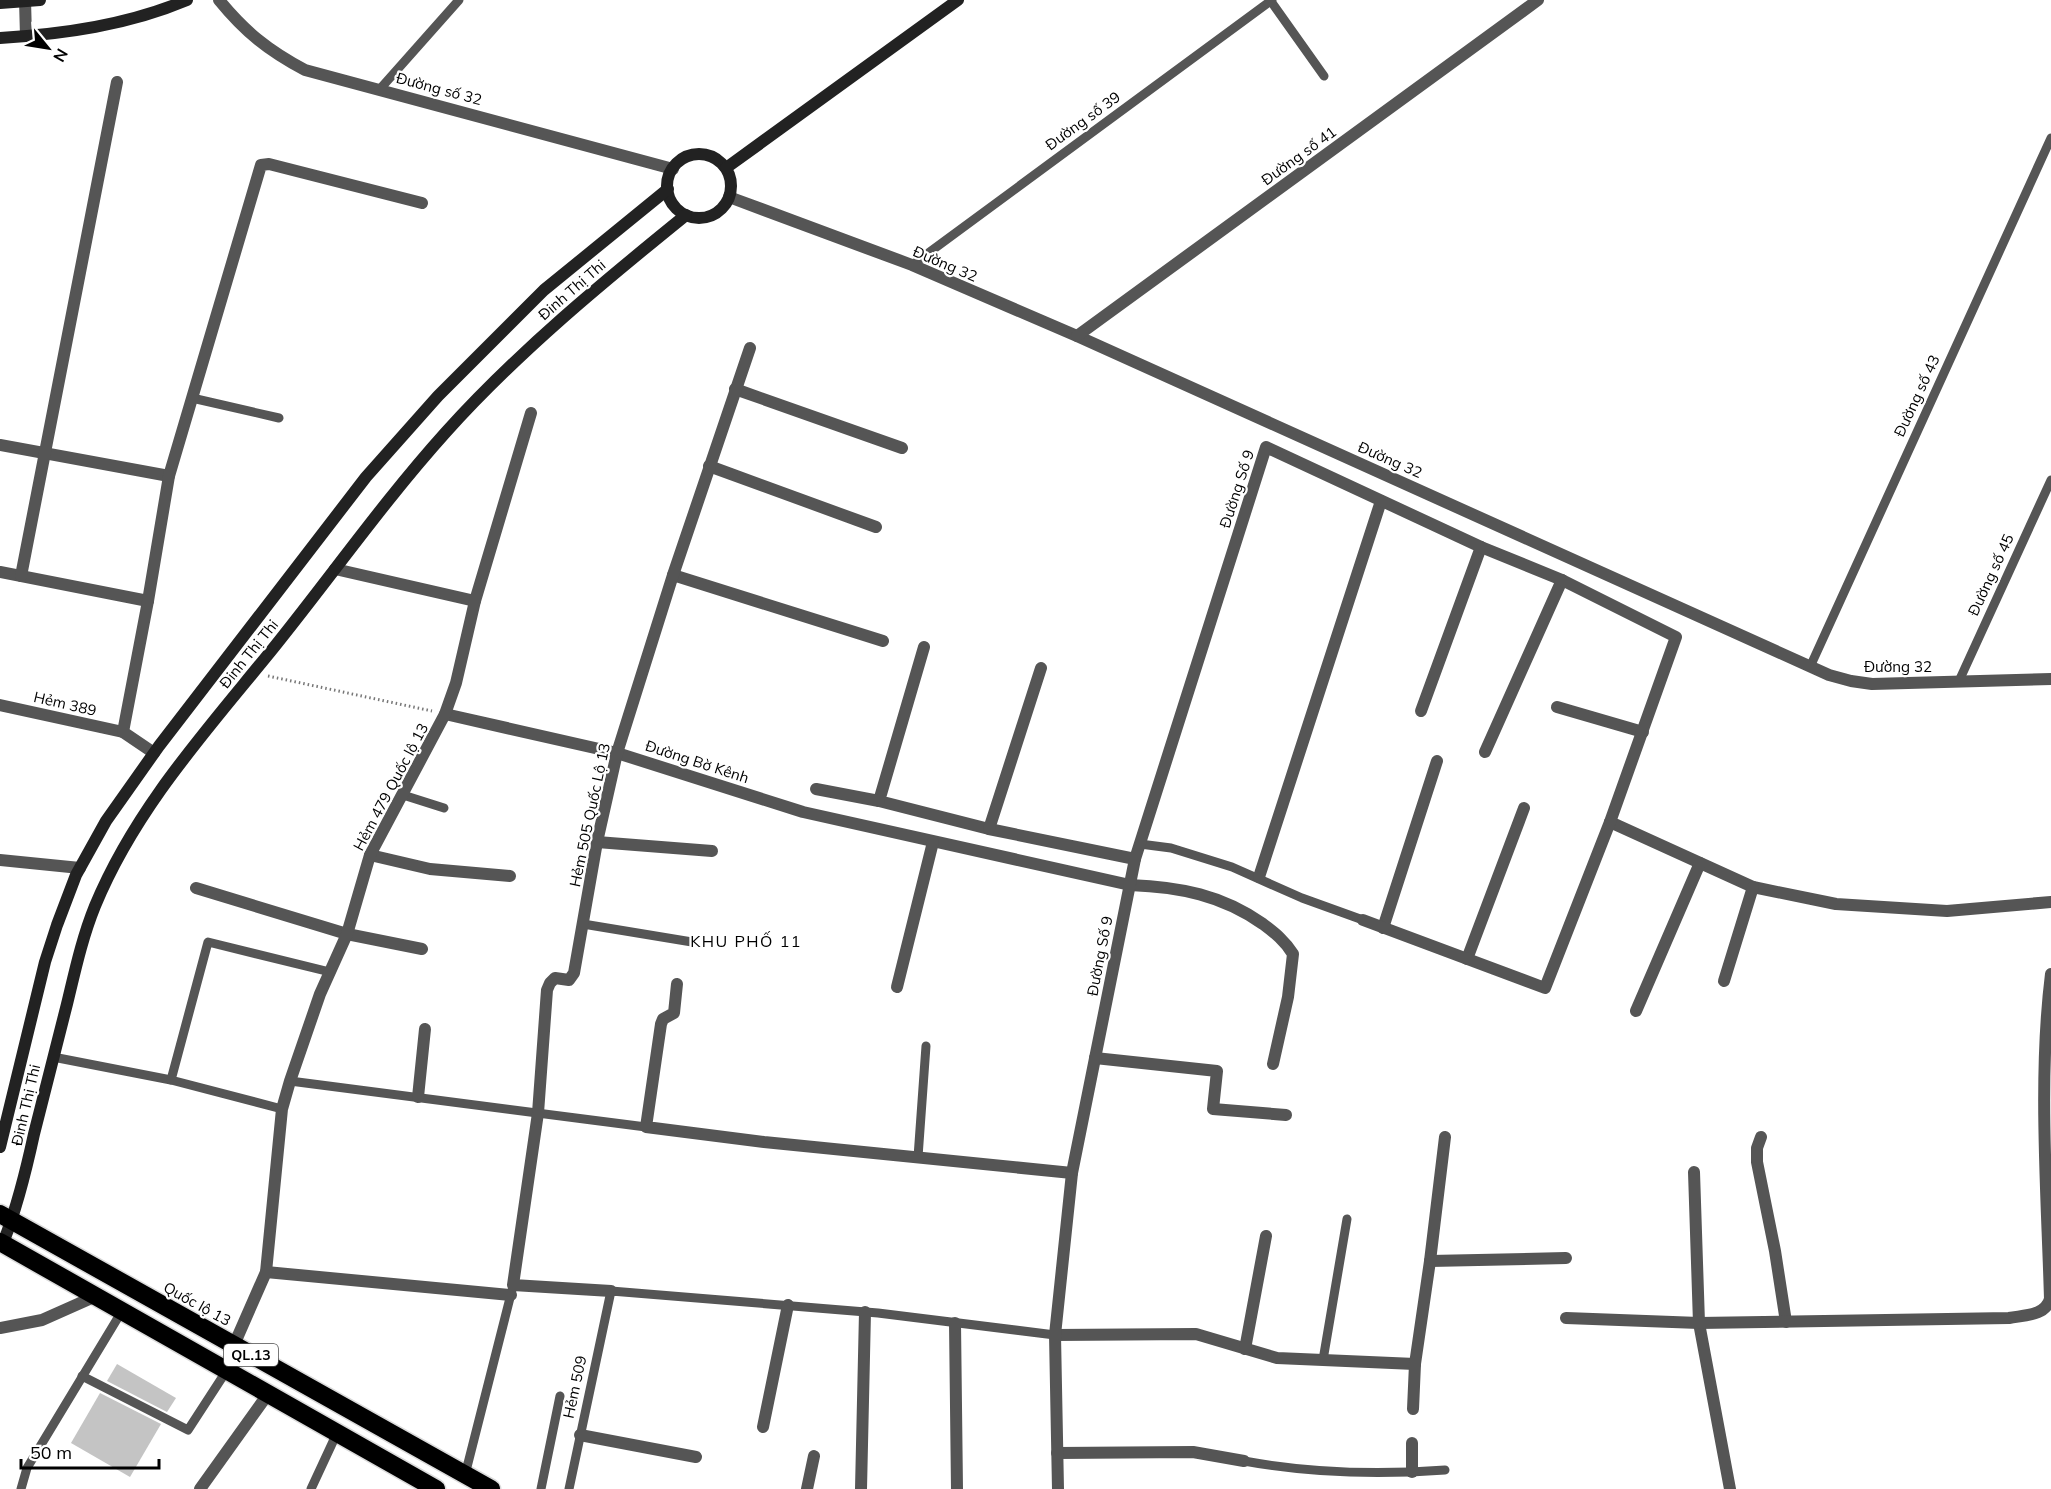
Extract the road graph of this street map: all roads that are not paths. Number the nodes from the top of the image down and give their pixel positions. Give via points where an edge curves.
1 (40, 0) edge
2 (187, 0) edge
3 (219, 0) edge
4 (459, 0) edge
5 (958, 0) edge
6 (1271, 0) edge
7 (1538, 0) edge
8 (25, 1) edge
9 (0, 3) edge
10 (26, 36) junction
11 (0, 38) edge
12 (1324, 76) dead end
13 (117, 82) dead end
14 (380, 89) junction
15 (2051, 138) edge
16 (726, 168) junction
17 (673, 169) junction
18 (668, 189) junction
19 (729, 197) junction
20 (422, 203) dead end
21 (686, 215) junction
22 (912, 265) junction
23 (1077, 336) junction
24 (750, 348) dead end
25 (735, 389) junction
26 (192, 398) junction
27 (531, 413) dead end
28 (279, 418) dead end
29 (0, 445) edge
30 (903, 448) dead end
31 (45, 453) junction
32 (709, 466) junction
33 (169, 476) junction
34 (2051, 480) edge
35 (1381, 501) junction
36 (876, 527) dead end
37 (1481, 547) junction
38 (335, 569) junction
39 (0, 572) edge
40 (673, 575) junction
41 (21, 576) junction
42 (1562, 580) junction
43 (148, 601) junction
44 (476, 601) junction
45 (883, 641) dead end
46 (924, 647) dead end
47 (1810, 667) junction
48 (1041, 668) dead end
49 (2051, 679) edge
50 (1959, 681) junction
51 (0, 705) edge
52 (1557, 707) dead end
53 (1421, 711) dead end
54 (445, 714) junction
55 (123, 732) junction
56 (1643, 732) junction
57 (1485, 752) dead end
58 (154, 753) junction
59 (617, 753) junction
60 (1437, 761) dead end
61 (816, 789) dead end
62 (403, 795) junction
63 (879, 801) junction
64 (444, 808) dead end
65 (1524, 808) dead end
66 (1610, 822) junction
67 (989, 829) junction
68 (597, 842) junction
69 (933, 842) junction
70 (1140, 844) junction
71 (712, 851) dead end
72 (370, 855) junction
73 (1135, 859) junction
74 (0, 860) edge
75 (1700, 863) junction
76 (80, 868) junction
77 (510, 876) dead end
78 (1259, 877) junction
79 (1130, 885) junction
80 (1753, 887) junction
81 (196, 888) dead end
82 (2051, 902) edge
83 (1363, 920) joint
84 (584, 924) junction
85 (1383, 928) junction
86 (347, 934) junction
87 (692, 942) dead end
88 (422, 949) dead end
89 (1467, 959) junction
90 (330, 972) junction
91 (2051, 974) edge
92 (1724, 981) dead end
93 (677, 984) dead end
94 (897, 987) dead end
95 (1636, 1011) dead end
96 (424, 1029) dead end
97 (926, 1046) dead end
98 (53, 1057) junction
99 (1095, 1058) junction
100 (1273, 1064) dead end
101 (171, 1080) junction
102 (290, 1081) junction
103 (418, 1097) junction
104 (282, 1109) junction
105 (538, 1113) junction
106 (1286, 1115) dead end
107 (646, 1127) junction
108 (1445, 1137) dead end
109 (1761, 1137) dead end
110 (0, 1147) edge
111 (918, 1157) junction
112 (1694, 1172) dead end
113 (1072, 1173) junction
114 (6, 1218) edge
115 (1347, 1218) dead end
116 (1266, 1236) dead end
117 (1, 1242) edge
118 (1566, 1258) dead end
119 (1430, 1261) junction
120 (266, 1272) junction
121 (512, 1290) junction
122 (610, 1291) junction
123 (96, 1296) junction
124 (789, 1305) junction
125 (122, 1311) junction
126 (865, 1312) junction
127 (1566, 1318) dead end
128 (1786, 1322) junction
129 (955, 1323) junction
130 (1699, 1323) junction
131 (0, 1328) edge
132 (1055, 1335) junction
133 (234, 1345) junction
134 (1245, 1349) junction
135 (1323, 1360) junction
136 (1415, 1364) junction
137 (227, 1370) junction
138 (82, 1376) junction
139 (268, 1394) junction
140 (560, 1396) dead end
141 (1413, 1409) dead end
142 (763, 1427) dead end
143 (337, 1433) junction
144 (580, 1435) junction
145 (1412, 1443) dead end
146 (1057, 1453) junction
147 (814, 1456) dead end
148 (696, 1457) dead end
149 (1244, 1461) joint
150 (1445, 1470) dead end
151 (1412, 1473) junction
152 (465, 1475) junction
153 (21, 1489) edge
154 (200, 1489) edge
155 (312, 1489) edge
156 (436, 1489) edge
157 (491, 1489) edge
158 (541, 1489) edge
159 (569, 1489) edge
160 (807, 1489) edge
161 (861, 1489) edge
162 (957, 1489) edge
163 (1058, 1489) edge
164 (1730, 1489) edge

1 - 8 street
2 - 10 street via 99,27
3 - 14 street, Đường số 32 via 253,37 277,56 305,70
4 - 14 lane
5 - 16 street
6 - 12 lane
6 - 22 lane, Đường số 39
7 - 23 street, Đường số 41
8 - 9 street
8 - 10 street
10 - 11 street
13 - 31 street
14 - 17 street, Đường số 32
15 - 47 lane, Đường số 43
16 - 17 street via 710,155 700,154 680,160
16 - 19 street via 731,187
17 - 18 street
18 - 21 street via 670,200
18 - 58 street, Đinh Thị Thi via 544,290 438,396 366,477
19 - 21 street via 717,212 707,217
19 - 22 street, Đường 32
20 - 26 street via 261,165
21 - 38 street, Đinh Thị Thi via 583,298 499,378 418,464
22 - 23 street, Đường 32
23 - 47 street, Đường 32
24 - 25 street, Hẻm 505 Quốc Lộ 13
25 - 30 street
25 - 32 street, Hẻm 505 Quốc Lộ 13
26 - 28 lane
26 - 33 street
27 - 44 street, Hẻm 479 Quốc lộ 13
29 - 31 street
31 - 33 street
31 - 41 street
32 - 36 street
32 - 40 street, Hẻm 505 Quốc Lộ 13
33 - 43 street
34 - 50 lane, Đường số 45
35 - 37 street
35 - 70 street, Đường Số 9 via 1266,447
35 - 78 street
37 - 42 street
37 - 53 street
38 - 44 street
38 - 98 street, Đinh Thị Thi via 134,828 94,908
39 - 41 street
40 - 45 street
40 - 59 street, Hẻm 505 Quốc Lộ 13
41 - 43 street
42 - 56 street via 1676,637
42 - 57 street
43 - 55 street
44 - 54 street, Hẻm 479 Quốc lộ 13
46 - 63 street
47 - 50 street, Đường 32 via 1872,684
48 - 67 street
49 - 50 street, Đường 32
51 - 55 street, Hẻm 389
52 - 56 street
54 - 59 street, Đường Bờ Kênh
54 - 62 street, Hẻm 479 Quốc lộ 13
55 - 58 street
56 - 66 street
58 - 76 street, Đinh Thị Thi via 106,821
59 - 68 street, Hẻm 505 Quốc Lộ 13
59 - 69 street, Đường Bờ Kênh via 803,812
60 - 85 street
61 - 63 street
62 - 64 lane
62 - 72 street, Hẻm 479 Quốc lộ 13
63 - 67 street
65 - 89 street
66 - 75 street
66 - 89 street via 1545,988
67 - 73 street
68 - 71 street
68 - 84 street, Hẻm 505 Quốc Lộ 13
69 - 79 street, Đường Bờ Kênh
69 - 94 street
70 - 73 street, Đường Số 9
70 - 78 lane via 1171,848
72 - 77 street via 430,869
72 - 86 street, Hẻm 479 Quốc lộ 13
73 - 79 street, Đường Số 9
74 - 76 street
75 - 80 street
75 - 95 street
76 - 110 street, Đinh Thị Thi via 45,962
78 - 83 lane
79 - 99 street, Đường Số 9
79 - 100 street, Đường Bờ Kênh via 1181,890 1224,901 1254,918 1289,947 1294,962
80 - 82 street via 1836,904 1947,911
80 - 92 street
81 - 86 street
83 - 85 street
84 - 87 lane
84 - 105 street, Hẻm 505 Quốc Lộ 13 via 573,977 555,978 547,990
85 - 89 street
86 - 88 street
86 - 90 street, Hẻm 479 Quốc lộ 13
90 - 101 lane via 208,942
90 - 102 street, Hẻm 479 Quốc lộ 13
91 - 128 street via 2044,1083 2048,1306 2043,1311 2009,1318
93 - 107 street via 674,1012 661,1024
96 - 103 street
97 - 111 lane
98 - 101 lane
98 - 114 street, Đinh Thị Thi via 29,1163
99 - 106 street via 1217,1071 1213,1108
99 - 113 street, Đường Số 9
101 - 104 lane
102 - 103 lane
102 - 104 street, Hẻm 479 Quốc lộ 13
103 - 105 lane
104 - 120 street, Hẻm 479 Quốc lộ 13
105 - 107 lane
105 - 121 street, Hẻm 505 Quốc Lộ 13
107 - 111 street
108 - 119 street
109 - 128 street via 1757,1162
111 - 113 street
112 - 130 street
113 - 132 street, Đường Số 9
114 - 117 street
114 - 133 highway, Quốc lộ 13 / QL.13
115 - 135 lane
116 - 134 street
117 - 123 highway, QL.13
118 - 119 street
119 - 136 street
120 - 121 street
120 - 133 street, Hẻm 479 Quốc lộ 13
121 - 122 street
121 - 152 lane
122 - 124 lane
122 - 144 lane, Hẻm 509
123 - 125 highway, QL.13
123 - 131 street via 42,1320
124 - 126 lane
124 - 142 street
125 - 137 highway, QL.13
125 - 138 lane
126 - 129 lane
126 - 161 street
127 - 130 street
128 - 130 street
129 - 132 lane
129 - 162 street
130 - 164 street
132 - 134 street via 1196,1334
132 - 146 street, Đường Số 9
133 - 152 highway, Quốc lộ 13 / QL.13
134 - 135 street via 1276,1358
135 - 136 street
136 - 141 street
137 - 138 lane via 188,1430
137 - 139 highway, QL.13
138 - 153 lane via 27,1468
139 - 143 highway, QL.13
139 - 154 street
140 - 158 lane
143 - 155 lane
143 - 156 highway, QL.13
144 - 148 street
144 - 159 lane, Hẻm 509
145 - 151 street
146 - 149 street via 1193,1452
146 - 163 street, Đường Số 9
147 - 160 street
149 - 151 lane via 1318,1470
150 - 151 lane
152 - 157 highway, Quốc lộ 13 / QL.13

